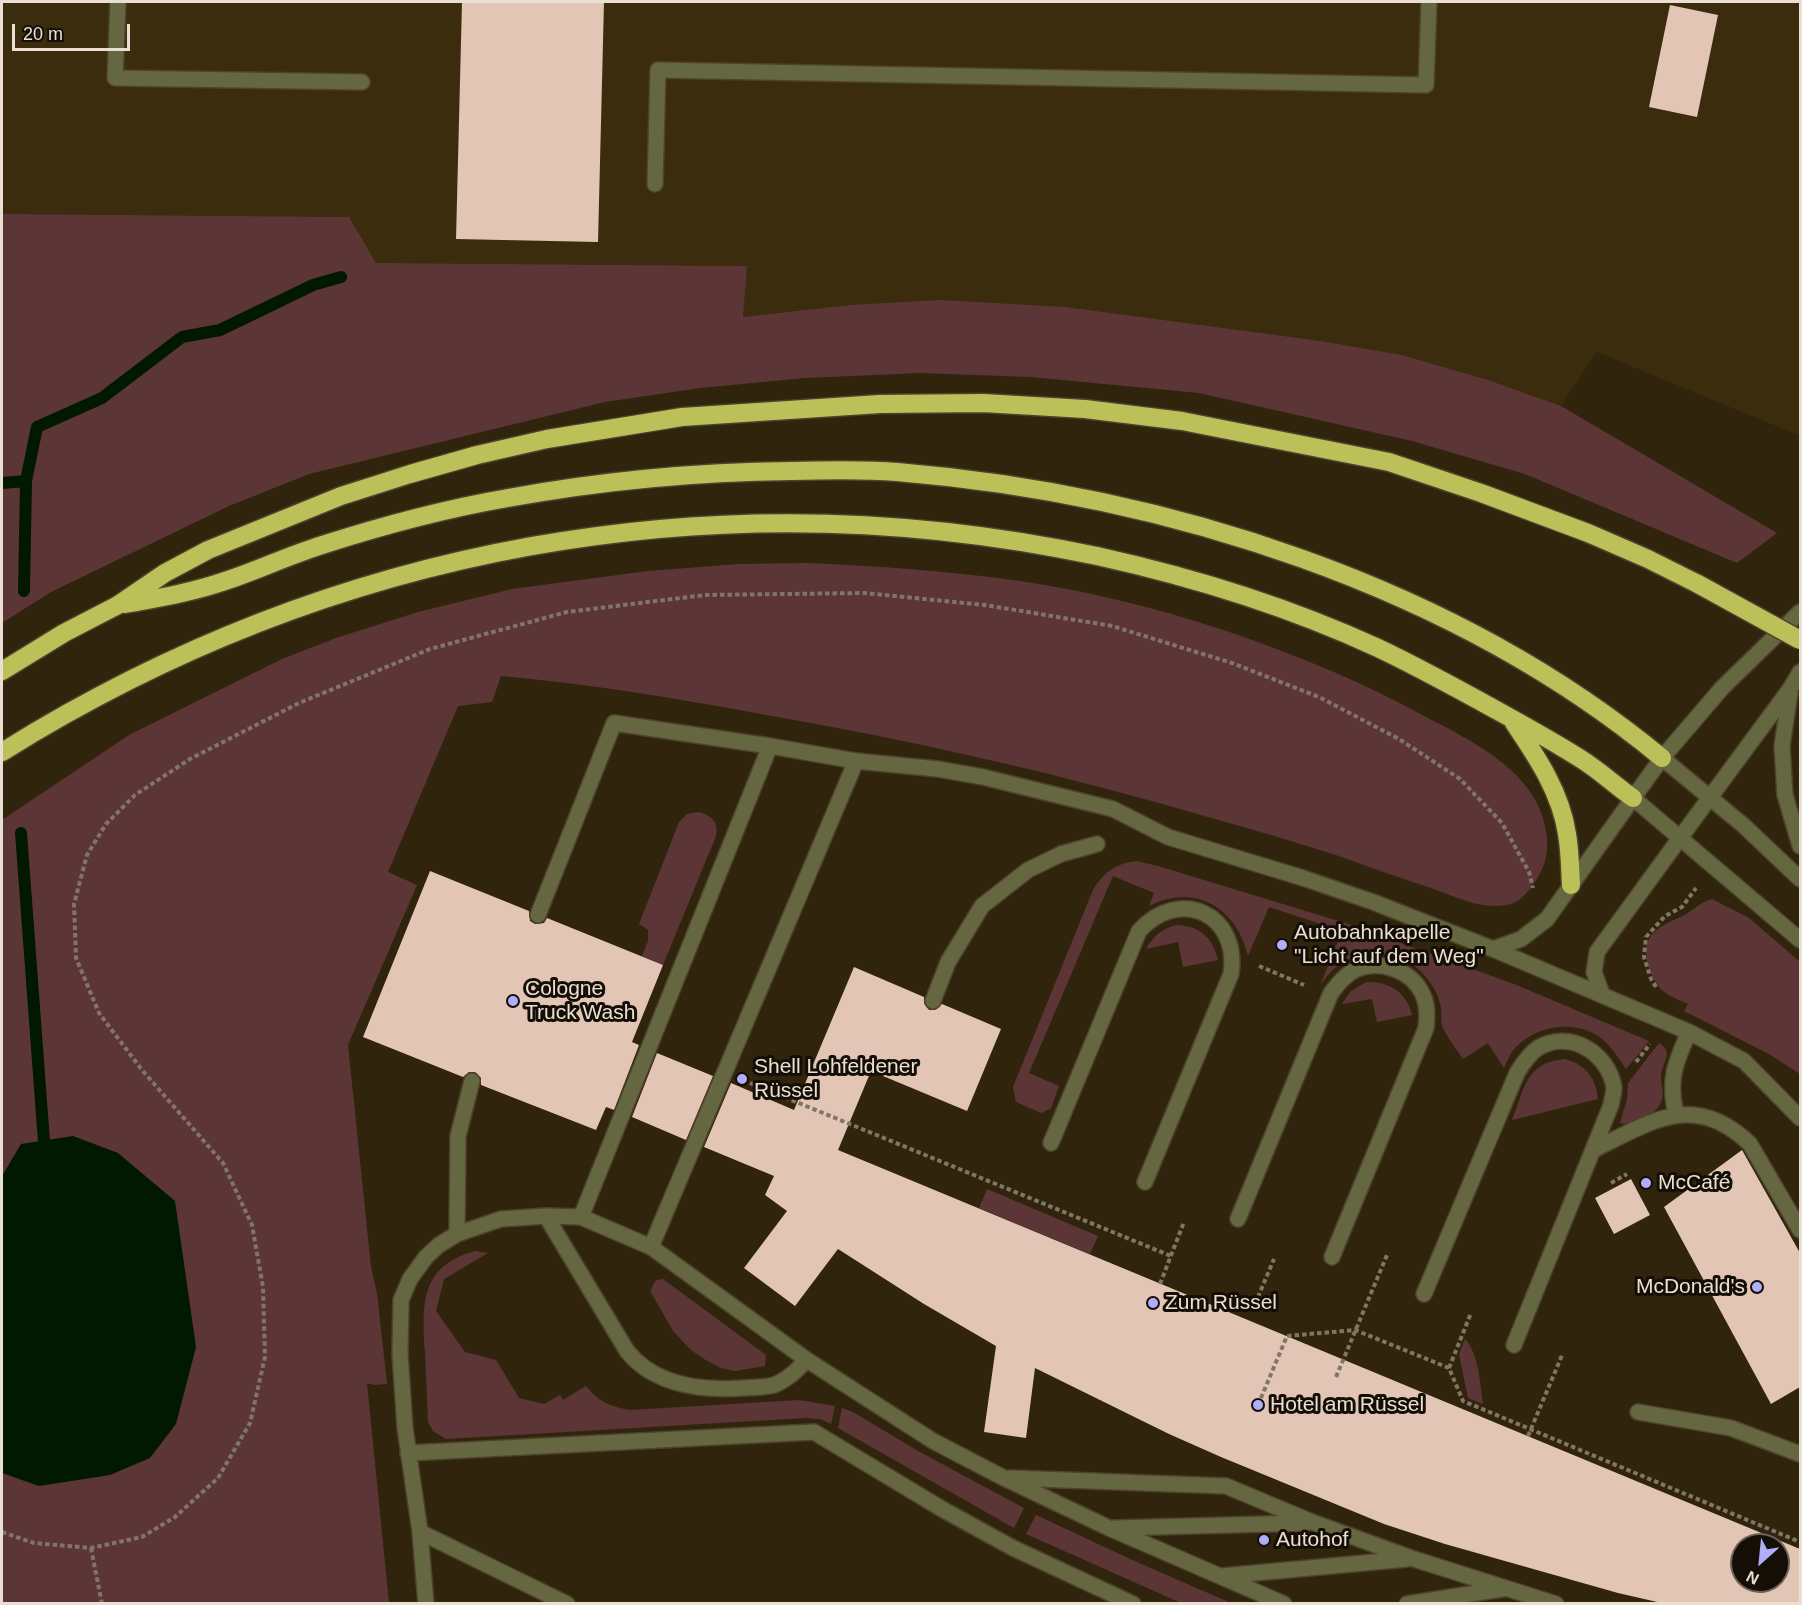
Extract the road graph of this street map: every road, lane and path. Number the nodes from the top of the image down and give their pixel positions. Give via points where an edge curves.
1 (118, 2) edge
2 (1429, 2) edge
3 (362, 82) dead end
4 (655, 183) dead end
5 (118, 605) junction
6 (1800, 612) edge
7 (1800, 640) edge
8 (2, 671) edge
9 (1800, 672) edge
10 (1790, 689) junction
11 (1511, 719) junction
12 (770, 746) junction
13 (2, 752) edge
14 (1662, 758) junction
15 (856, 761) junction
16 (1633, 798) junction
17 (1710, 798) junction
18 (1680, 838) junction
19 (1097, 844) dead end
20 (1800, 846) edge
21 (1712, 866) junction
22 (1800, 879) edge
23 (1571, 885) junction
24 (538, 915) dead end
25 (1547, 919) junction
26 (1800, 940) edge
27 (1493, 949) junction
28 (1233, 956) junction
29 (1602, 994) junction
30 (1330, 996) junction
31 (933, 1001) dead end
32 (1667, 1023) junction
33 (1689, 1032) junction
34 (725, 1073) junction
35 (472, 1081) dead end
36 (1614, 1089) junction
37 (1676, 1114) junction
38 (1800, 1118) edge
39 (1051, 1143) dead end
40 (1593, 1150) junction
41 (1145, 1182) dead end
42 (546, 1216) junction
43 (581, 1217) junction
44 (1238, 1219) dead end
45 (1184, 1222) dead end
46 (1800, 1230) edge
47 (457, 1234) junction
48 (651, 1247) junction
49 (1387, 1255) dead end
50 (1171, 1256) junction
51 (1332, 1257) dead end
52 (1274, 1259) dead end
53 (1160, 1284) dead end
54 (1424, 1294) dead end
55 (1255, 1304) dead end
56 (1471, 1313) dead end
57 (1355, 1330) junction
58 (1514, 1344) dead end
59 (1563, 1353) dead end
60 (807, 1360) junction
61 (1449, 1368) junction
62 (1336, 1377) dead end
63 (1258, 1406) dead end
64 (1638, 1412) dead end
65 (1530, 1431) junction
66 (1528, 1436) dead end
67 (408, 1453) junction
68 (1800, 1454) edge
69 (1004, 1478) junction
70 (1312, 1522) junction
71 (1109, 1528) junction
72 (2, 1532) edge
73 (420, 1532) junction
74 (1800, 1542) edge
75 (91, 1548) junction
76 (1414, 1558) junction
77 (1219, 1576) junction
78 (1506, 1588) junction
79 (102, 1604) edge
80 (426, 1604) edge
81 (567, 1604) edge
82 (1133, 1604) edge
83 (1284, 1604) edge
84 (1407, 1604) edge
85 (1556, 1604) edge

1 - 3 street via 115,78
2 - 4 street via 1426,85 658,70
5 - 7 highway, bridge via 165,573 258,529 341,496 477,455 682,417 880,404 983,403 1085,409 1182,421 1389,462 1588,533 1698,584
5 - 8 highway
5 - 14 highway via 176,595 402,522 507,498 707,474 893,472 1018,486 1116,505 1226,535 1335,571 1435,615 1529,665 1599,709
6 - 14 street via 1722,688
9 - 10 street
10 - 17 street
10 - 20 street via 1782,746 1785,795
11 - 13 highway via 1434,676 1331,628 1124,562 936,530 835,523 721,524 543,544 424,569 330,596 149,669 52,720
11 - 16 highway via 1588,764
11 - 23 highway via 1539,761 1561,808
12 - 15 street
12 - 24 street via 614,723
12 - 43 street
14 - 16 street
14 - 17 street
15 - 27 street via 983,777 1113,809 1168,837 1303,878
15 - 34 street
16 - 18 street
16 - 23 street
17 - 18 street
17 - 22 street
18 - 21 street
18 - 29 street via 1597,952 1594,972
19 - 31 street via 1061,854 1028,870 982,906 948,962
21 - 26 street
21 - 32 path via 1682,908 1665,916 1646,937 1644,957 1651,980 1675,1006
23 - 25 street
25 - 27 street via 1521,939
25 - 75 path via 1536,900 1529,872 1502,823 1460,779 1399,739 1319,697 1232,663 1112,626 985,605 865,593 705,595 544,618 430,649 299,703 190,759 135,795 106,824 87,855 74,904 76,958 99,1013 142,1070 223,1163 252,1225 262,1287 265,1357 250,1423 218,1478 175,1517 142,1537
27 - 29 street
28 - 30 path
28 - 39 street via 1222,928 1196,910 1164,912 1150,919 1139,931
28 - 41 street via 1231,975
29 - 32 street
30 - 44 street
30 - 51 street via 1341,980 1354,971 1386,966 1414,982 1424,996 1427,1012 1426,1028
32 - 33 street
32 - 36 path
33 - 37 street via 1673,1070
33 - 38 street via 1744,1061
34 - 48 street
34 - 50 path
35 - 47 street via 459,1136
36 - 40 street
36 - 54 street via 1610,1072 1587,1047 1554,1042 1526,1059
37 - 40 street
37 - 46 street via 1707,1118 1742,1136 1758,1154
40 - 58 street
42 - 43 street
42 - 47 street via 501,1219
42 - 60 street via 627,1351 648,1370 674,1382 710,1390 772,1385
43 - 48 street
45 - 50 path
47 - 67 street via 426,1257 401,1300 400,1354
48 - 60 street
49 - 57 path
50 - 53 path
52 - 55 path
56 - 61 path
57 - 61 path
57 - 62 path
57 - 63 path via 1287,1336
59 - 65 path
60 - 69 street via 933,1441
61 - 65 path via 1462,1401
64 - 68 street via 1731,1428
65 - 66 path
65 - 74 path
67 - 73 street
67 - 82 street via 814,1432 1013,1548
69 - 70 street via 1226,1486
69 - 71 street
70 - 71 street
70 - 76 street
71 - 77 street
72 - 75 path via 34,1544
73 - 80 street
73 - 81 street
75 - 79 path
76 - 77 street
76 - 78 street
77 - 83 street
78 - 84 street
78 - 85 street

